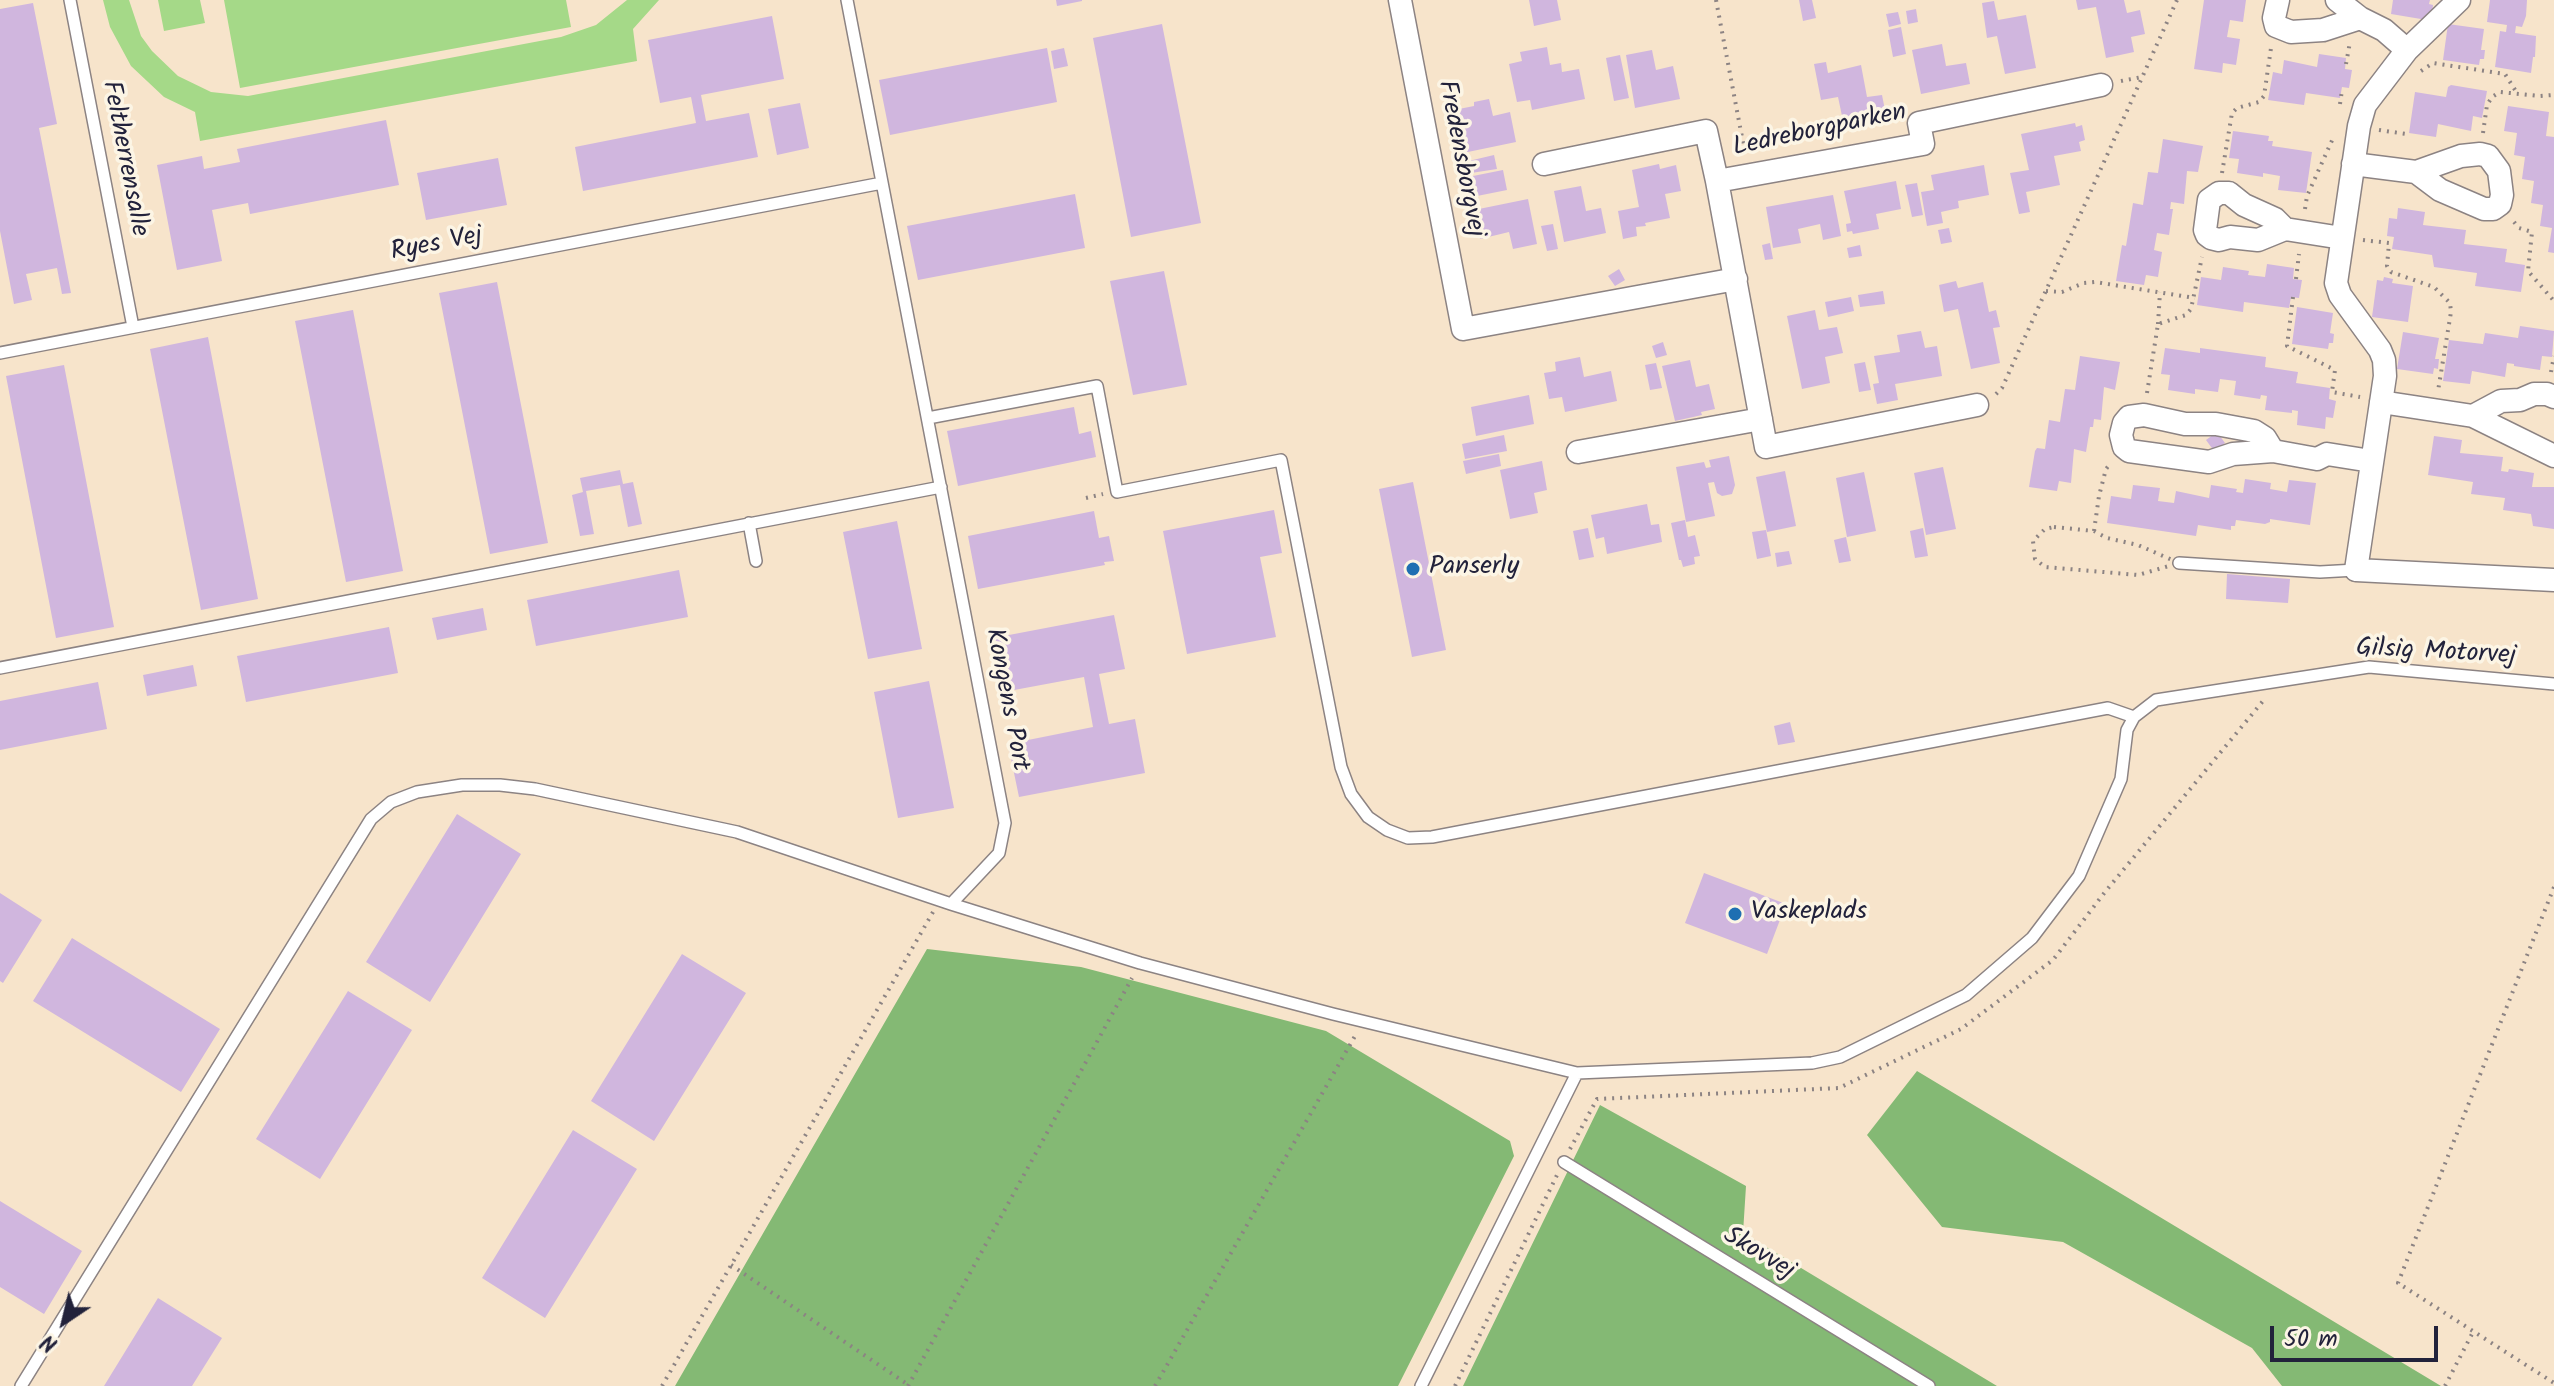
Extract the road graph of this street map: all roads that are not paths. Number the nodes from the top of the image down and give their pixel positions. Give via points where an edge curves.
1 (70, 0) edge
2 (847, 0) edge
3 (1400, 0) edge
4 (2278, 0) edge
5 (2337, 0) edge
6 (2459, 0) edge
7 (2360, 18) junction
8 (2407, 50) junction
9 (2101, 85) dead end
10 (1544, 164) dead end
11 (2353, 164) junction
12 (2416, 172) junction
13 (1717, 181) junction
14 (882, 183) junction
15 (2294, 231) junction
16 (2342, 238) junction
17 (1736, 279) junction
18 (133, 327) junction
19 (0, 353) edge
20 (2554, 397) edge
21 (2381, 402) junction
22 (1977, 405) road end
23 (2473, 416) junction
24 (928, 418) junction
25 (1761, 419) junction
26 (2273, 451) junction
27 (1578, 452) dead end
28 (2554, 456) edge
29 (2371, 461) junction
30 (941, 487) junction
31 (749, 523) junction
32 (756, 561) dead end
33 (2179, 563) road end
34 (2356, 570) junction
35 (2554, 580) edge
36 (0, 668) edge
37 (2554, 684) edge
38 (2134, 717) junction
39 (951, 904) junction
40 (1577, 1073) junction
41 (1564, 1162) dead end
42 (21, 1386) edge
43 (1421, 1386) edge
44 (1929, 1386) edge

1 - 18 lane, Feltherrensalle
2 - 14 lane, Kongens Port
3 - 17 street, Fredensborgvej via 1463,329
4 - 7 street via 2276,26 2291,32 2323,30
5 - 7 street
6 - 8 street
7 - 8 street
8 - 11 street via 2365,105
9 - 13 street, Ledreborgparken via 1919,123 1923,144
10 - 13 street, Ledreborgparken via 1706,131
11 - 12 street
11 - 16 street
12 - 12 street via 2461,156 2488,156 2499,171 2500,204 2484,209 2440,190
13 - 17 street, Ledreborgparken
14 - 18 lane, Ryes Vej
14 - 24 lane, Kongens Port
15 - 15 street via 2229,193 2209,200 2207,235 2219,240 2258,240
15 - 16 street
16 - 21 street via 2336,283 2384,360
17 - 25 street, Ledreborgparken
18 - 19 lane, Ryes Vej
20 - 23 street via 2534,394 2501,401
21 - 23 street
21 - 29 street
22 - 25 street, Ledreborgparken via 1766,447
23 - 28 street
24 - 30 lane, Kongens Port
24 - 38 lane via 1097,386 1117,492 1281,460 1341,767 1351,794 1368,817 1408,838 2108,708
25 - 27 street
26 - 26 street via 2254,431 2144,415 2129,417 2121,435 2124,447 2136,453 2209,462
26 - 29 street
29 - 34 street
30 - 31 lane
30 - 39 lane, Kongens Port via 1005,823 999,853
31 - 32 lane
31 - 36 lane
33 - 34 lane
34 - 35 street
37 - 38 lane, Gilsig Motorvej via 2369,667 2174,695 2156,700
38 - 40 lane via 2127,730 2121,779 2079,876 2032,938 1966,995 1840,1057 1812,1063
39 - 40 lane via 1140,963
39 - 42 lane via 737,832 535,789 462,785 391,802 371,819
40 - 43 lane
41 - 44 lane, Skovvej

